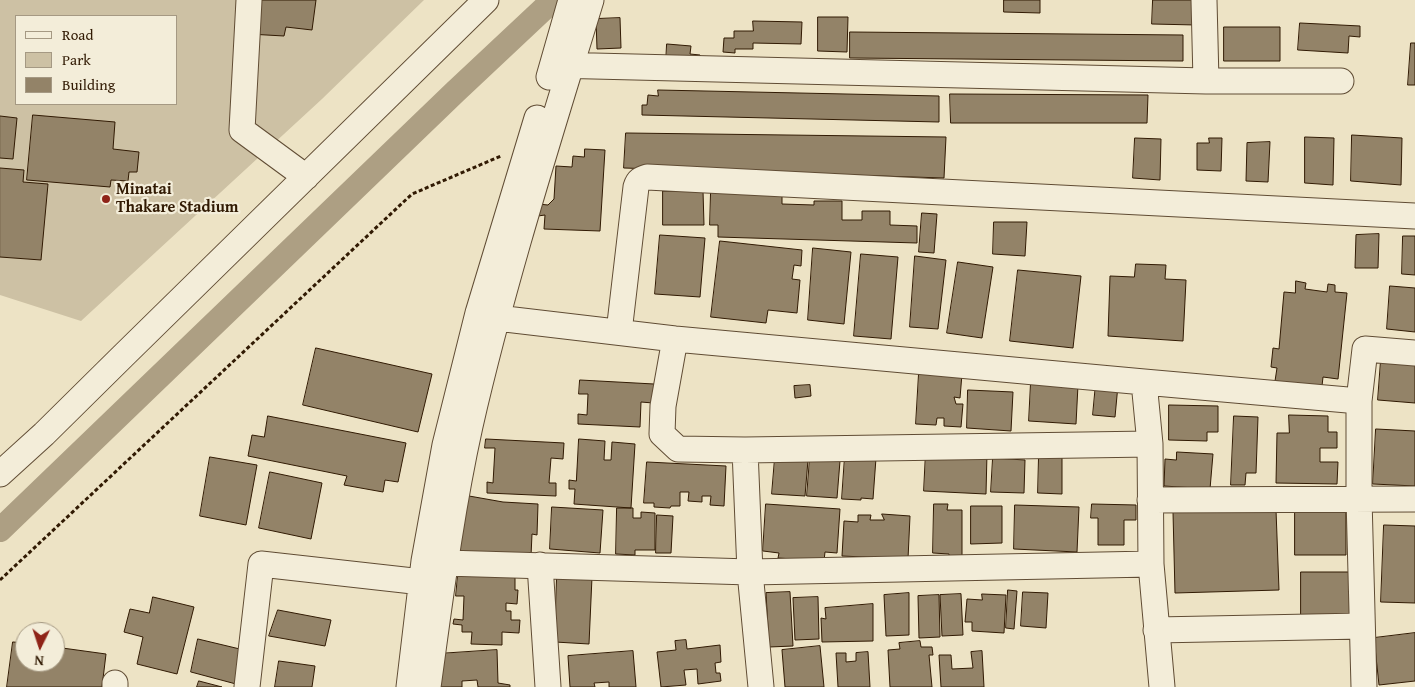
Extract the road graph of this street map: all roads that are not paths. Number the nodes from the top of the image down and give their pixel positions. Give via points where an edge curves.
1 (249, 0) edge
2 (486, 0) edge
3 (580, 0) edge
4 (1204, 0) edge
5 (561, 65) junction
6 (1341, 81) dead end
7 (1206, 82) junction
8 (306, 176) junction
9 (1415, 216) edge
10 (487, 316) junction
11 (619, 332) junction
12 (675, 339) junction
13 (1415, 353) edge
14 (1144, 382) junction
15 (1359, 401) junction
16 (1150, 444) junction
17 (745, 450) junction
18 (0, 474) edge
19 (1359, 498) junction
20 (1415, 499) edge
21 (1150, 500) junction
22 (1151, 564) junction
23 (540, 565) junction
24 (430, 569) junction
25 (750, 572) junction
26 (1362, 626) junction
27 (1156, 630) junction
28 (247, 687) edge
29 (409, 687) edge
30 (428, 687) edge
31 (548, 687) edge
32 (761, 687) edge
33 (1162, 687) edge
34 (1364, 687) edge

1 - 8 street via 242,130
2 - 8 street
3 - 5 street
4 - 7 street
5 - 7 street
5 - 10 street
5 - 10 street via 529,144
6 - 7 street
8 - 18 street
9 - 11 street via 647,177 638,181 636,187
10 - 11 street
10 - 24 street via 445,445
11 - 12 street
12 - 14 street
12 - 17 street via 663,406 662,434 678,449
13 - 15 street via 1365,349
14 - 15 street
14 - 16 street
15 - 19 street
16 - 17 street
16 - 21 street
17 - 25 street
19 - 20 street
19 - 21 street
19 - 26 street
21 - 22 street
22 - 25 street
22 - 27 street
23 - 24 street
23 - 25 street
23 - 31 street
24 - 28 street via 261,564
24 - 29 street
24 - 30 street
25 - 32 street
26 - 27 street
26 - 34 street
27 - 33 street

